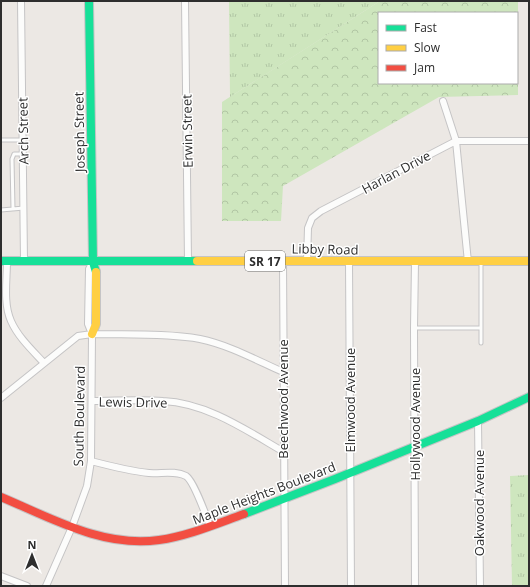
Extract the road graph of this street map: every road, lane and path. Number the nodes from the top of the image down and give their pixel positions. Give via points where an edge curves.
1 (21, 1) edge
2 (89, 1) edge
3 (185, 1) edge
4 (443, 102) dead end
5 (1, 140) edge
6 (23, 140) junction
7 (456, 141) junction
8 (529, 141) edge
9 (23, 154) junction
10 (24, 208) junction
11 (13, 209) junction
12 (1, 210) edge
13 (4, 261) edge
14 (188, 261) junction
15 (283, 261) junction
16 (307, 261) junction
17 (24, 262) junction
18 (93, 262) junction
19 (349, 262) junction
20 (416, 262) junction
21 (468, 262) junction
22 (481, 262) junction
23 (529, 262) edge
24 (414, 328) junction
25 (481, 328) junction
26 (92, 334) junction
27 (481, 343) dead end
28 (44, 364) junction
29 (283, 372) junction
30 (1, 398) edge
31 (529, 398) edge
32 (92, 401) junction
33 (478, 421) junction
34 (415, 446) junction
35 (284, 452) junction
36 (91, 461) junction
37 (350, 473) junction
38 (1, 497) edge
39 (284, 500) junction
40 (210, 526) junction
41 (72, 527) junction
42 (1, 576) edge
43 (27, 586) edge
44 (46, 586) edge
45 (285, 586) edge
46 (351, 586) edge
47 (415, 586) edge
48 (480, 586) edge

1 - 6 street, Arch Street
2 - 18 street, Joseph Street
3 - 14 street, Erwin Street
4 - 7 street
5 - 6 lane
6 - 9 street, Arch Street
7 - 8 street, Harlan Drive
7 - 16 street, Harlan Drive via 312,218 308,228
7 - 21 street
9 - 10 street, Arch Street
9 - 11 lane via 14,154 12,159
10 - 11 lane
10 - 17 street, Arch Street
11 - 12 lane
13 - 17 street, Libby Road / SR 17
13 - 28 street via 11,320 19,335
14 - 15 street, Libby Road / SR 17
14 - 18 street, Libby Road / SR 17
15 - 16 street, Libby Road / SR 17
15 - 29 street, Beechwood Avenue
16 - 19 street, Libby Road / SR 17
17 - 18 street, Libby Road / SR 17
18 - 26 street, South Boulevard via 96,268 96,324
19 - 20 street, Libby Road / SR 17
19 - 37 street, Elmwood Avenue
20 - 21 street, Libby Road / SR 17
20 - 24 street, Hollywood Avenue
21 - 22 street, Libby Road / SR 17
22 - 23 street, Libby Road / SR 17
22 - 25 lane
24 - 25 lane
24 - 34 street, Hollywood Avenue
25 - 27 lane
26 - 28 street via 78,336
26 - 29 street via 181,336 221,345
26 - 32 street, South Boulevard
28 - 30 street
29 - 35 street, Beechwood Avenue
31 - 33 street, Maple Heights Boulevard
32 - 35 street, Lewis Drive via 164,401 200,408 236,423
32 - 36 street, South Boulevard
33 - 34 street, Maple Heights Boulevard
33 - 48 street, Oakwood Avenue
34 - 37 street, Maple Heights Boulevard
34 - 47 street, Hollywood Avenue
35 - 39 street, Beechwood Avenue
36 - 40 street via 122,469 187,476
36 - 41 street, South Boulevard via 87,486
37 - 39 street, Maple Heights Boulevard
37 - 46 street, Elmwood Avenue
38 - 41 street, Maple Heights Boulevard
39 - 40 street, Maple Heights Boulevard
39 - 45 street, Beechwood Avenue
40 - 41 street, Maple Heights Boulevard via 170,540 146,542 100,536
41 - 44 street, South Boulevard
42 - 43 street

